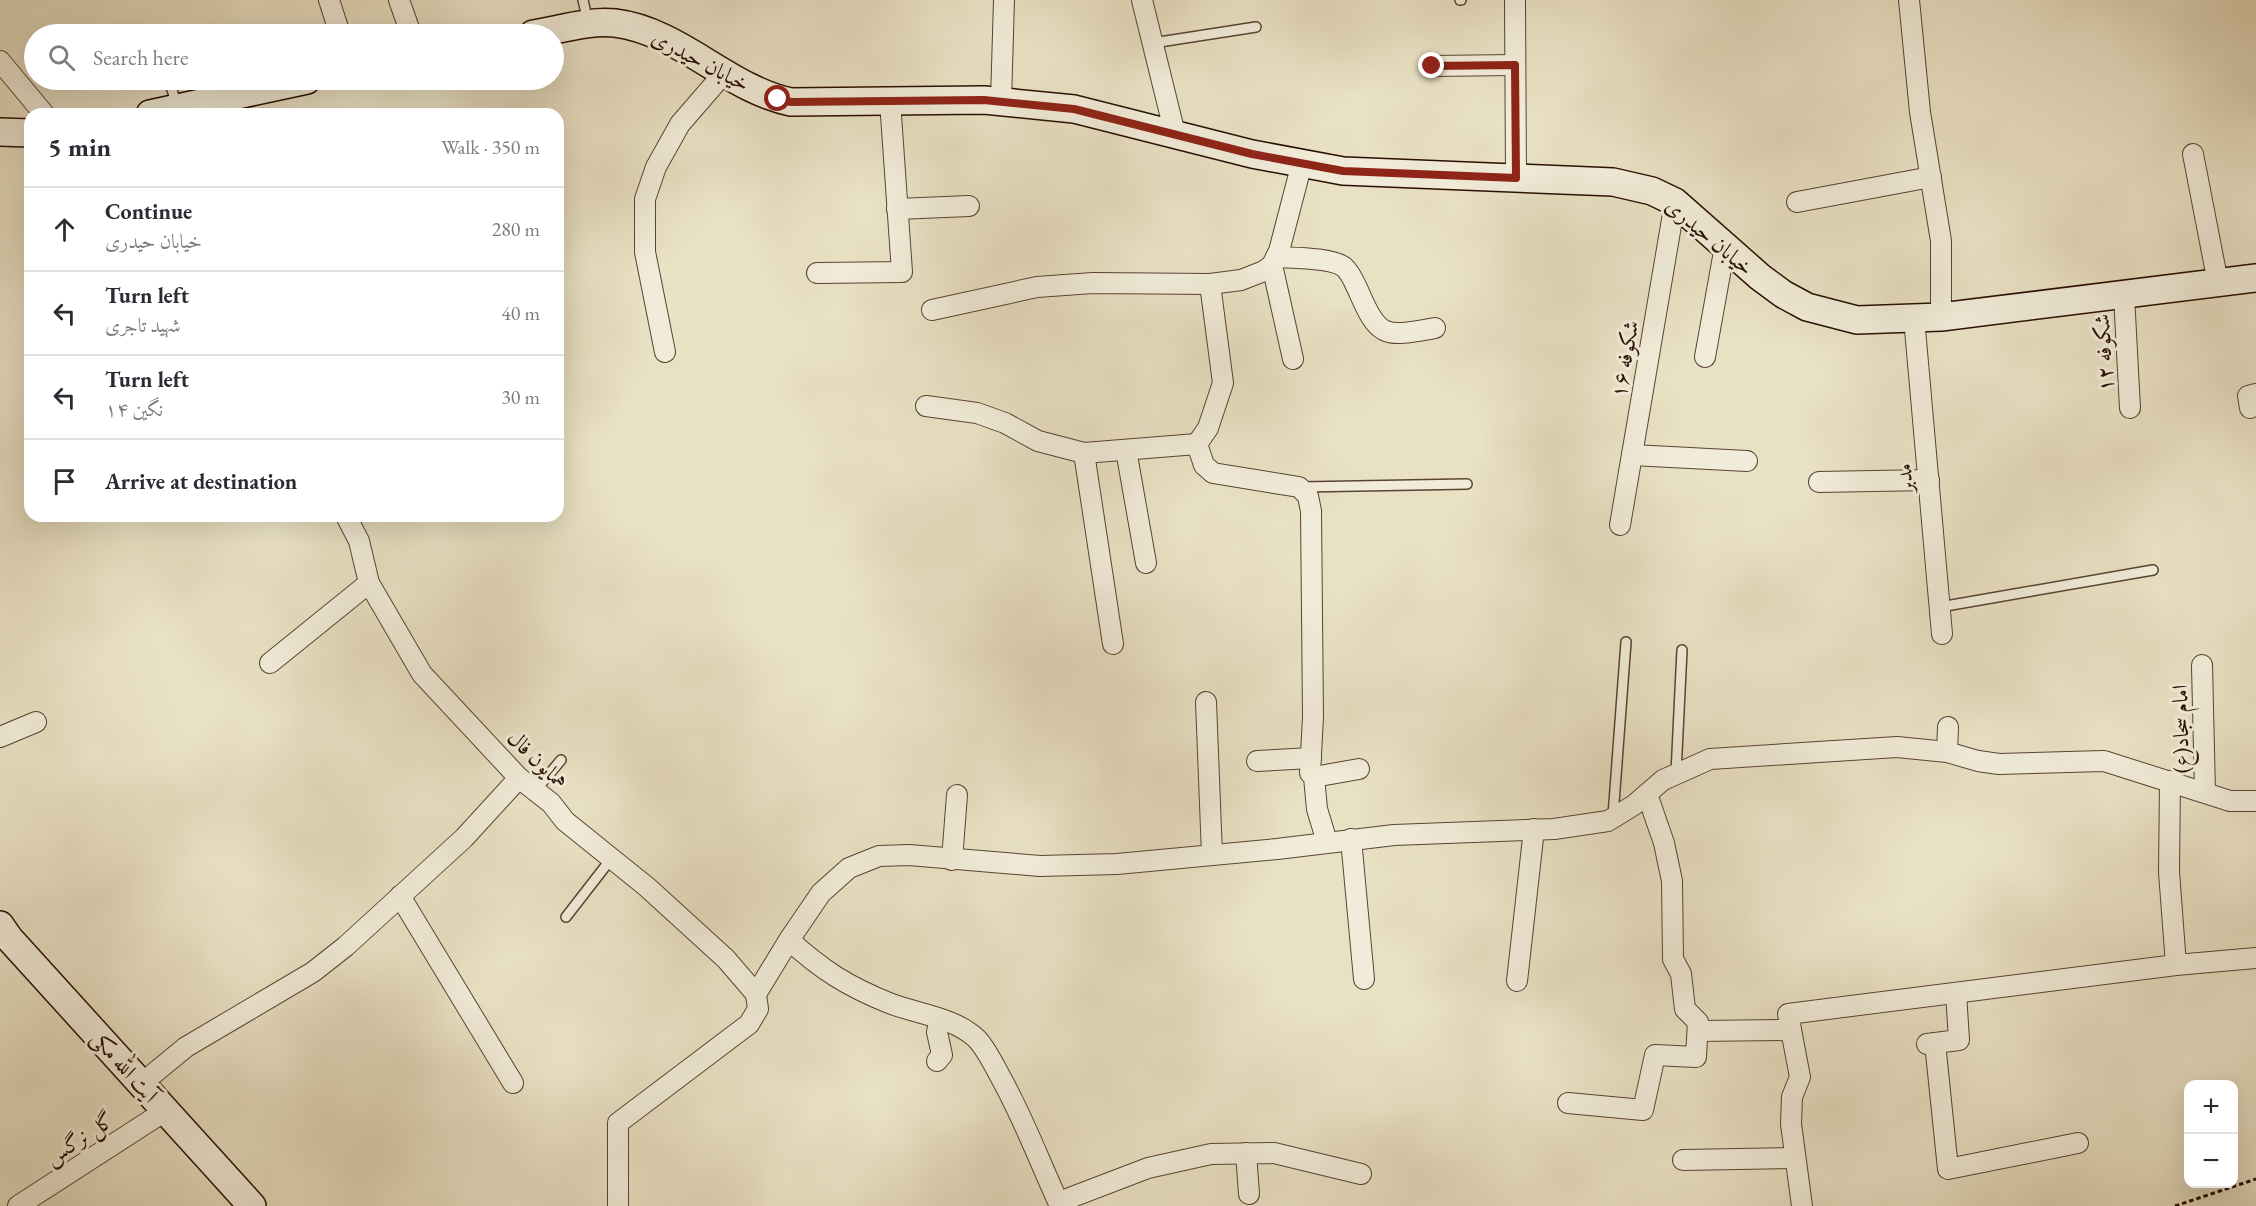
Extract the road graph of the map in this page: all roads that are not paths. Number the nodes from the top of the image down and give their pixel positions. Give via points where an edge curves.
1 (329, 0) edge
2 (399, 0) edge
3 (1004, 0) edge
4 (1142, 0) edge
5 (1515, 0) edge
6 (1909, 0) edge
7 (585, 12) edge
8 (337, 24) edge
9 (407, 24) edge
10 (557, 24) edge
11 (1256, 27) dead end
12 (1153, 44) junction
13 (0, 61) edge
14 (1515, 65) junction
15 (1432, 66) dead end
16 (725, 72) junction
17 (24, 90) edge
18 (24, 90) edge
19 (172, 90) edge
20 (261, 90) edge
21 (890, 101) junction
22 (1001, 101) junction
23 (39, 108) edge
24 (178, 108) joint
25 (0, 132) edge
26 (24, 133) edge
27 (1175, 134) junction
28 (2193, 154) dead end
29 (1302, 163) junction
30 (1931, 177) junction
31 (1516, 178) junction
32 (1675, 202) junction
33 (1797, 202) dead end
34 (969, 206) dead end
35 (897, 209) junction
36 (1725, 246) junction
37 (1274, 261) junction
38 (817, 273) dead end
39 (2256, 278) edge
40 (2218, 283) junction
41 (1210, 284) junction
42 (2124, 295) junction
43 (932, 310) dead end
44 (1941, 317) junction
45 (1914, 318) junction
46 (1435, 328) dead end
47 (665, 352) dead end
48 (1705, 357) dead end
49 (1293, 359) dead end
50 (926, 406) dead end
51 (2130, 408) dead end
52 (1197, 444) junction
53 (1126, 450) junction
54 (1084, 453) junction
55 (1632, 455) junction
56 (1747, 461) dead end
57 (1929, 480) junction
58 (1819, 482) dead end
59 (1467, 484) dead end
60 (1299, 487) junction
61 (349, 522) edge
62 (1620, 525) dead end
63 (1146, 563) dead end
64 (2153, 570) dead end
65 (369, 583) junction
66 (1940, 607) junction
67 (1942, 634) dead end
68 (1626, 642) dead end
69 (1113, 644) dead end
70 (1682, 650) dead end
71 (270, 663) dead end
72 (2202, 665) dead end
73 (1206, 702) dead end
74 (36, 722) dead end
75 (1948, 727) dead end
76 (0, 737) edge
77 (1947, 752) junction
78 (561, 760) dead end
79 (1257, 761) dead end
80 (1312, 767) junction
81 (1359, 769) dead end
82 (1676, 774) junction
83 (519, 778) junction
84 (2170, 781) junction
85 (535, 791) junction
86 (2205, 792) junction
87 (1647, 794) junction
88 (957, 795) dead end
89 (2256, 801) edge
90 (1613, 818) junction
91 (1534, 829) junction
92 (1351, 839) junction
93 (1327, 842) junction
94 (1212, 855) junction
95 (611, 859) junction
96 (952, 860) junction
97 (400, 896) junction
98 (566, 917) dead end
99 (0, 925) edge
100 (789, 940) junction
101 (2256, 958) edge
102 (2176, 965) junction
103 (1364, 979) dead end
104 (1517, 981) dead end
105 (1956, 993) junction
106 (756, 994) junction
107 (940, 1019) junction
108 (1791, 1030) junction
109 (1698, 1031) junction
110 (936, 1061) dead end
111 (513, 1083) dead end
112 (141, 1084) junction
113 (1568, 1103) dead end
114 (165, 1110) junction
115 (2078, 1143) dead end
116 (1246, 1153) junction
117 (1794, 1158) junction
118 (1683, 1160) dead end
119 (1362, 1174) dead end
120 (1249, 1194) dead end
121 (1060, 1204) edge
122 (18, 1206) edge
123 (252, 1206) edge
124 (618, 1206) edge
125 (1802, 1206) edge

1 - 8 street
2 - 9 street
3 - 22 street
4 - 12 street
5 - 14 street
6 - 30 street
7 - 10 street, خیابان حیدری
7 - 16 street, خیابان حیدری via 606,22 637,27
11 - 12 lane
12 - 27 street
13 - 17 street
14 - 15 street
14 - 31 street
16 - 21 street, خیابان حیدری via 765,94 791,102
16 - 47 street via 680,124 656,167 645,199 645,252
18 - 23 street
19 - 24 lane
20 - 24 street
21 - 22 street, خیابان حیدری
21 - 35 street
22 - 27 street, خیابان حیدری via 1074,109
25 - 26 street
27 - 29 street, خیابان حیدری
28 - 40 street
29 - 31 street, خیابان حیدری via 1343,171
29 - 37 street
30 - 33 street
30 - 44 street via 1941,241
31 - 32 street, خیابان حیدری via 1612,182 1652,191
32 - 36 street, خیابان حیدری
32 - 55 street, شکوفه ۱۶
34 - 35 street
35 - 38 street via 902,272
36 - 45 street, خیابان حیدری via 1760,277 1807,307 1857,320
36 - 48 street
37 - 41 street via 1264,271 1241,280
37 - 46 street via 1328,261 1342,266 1351,275 1375,325 1383,332 1401,334
37 - 49 street
39 - 40 street, خیابان حیدری
40 - 42 street, خیابان حیدری
41 - 43 street via 1093,283 1037,287
41 - 52 street via 1223,383 1208,428
42 - 44 street, خیابان حیدری
42 - 51 street, شکوفه ۱۲
44 - 45 street, خیابان حیدری
45 - 57 street, مدبر
50 - 54 street via 977,413 1038,441
52 - 53 street
52 - 60 street via 1204,465 1213,472
53 - 54 street
53 - 63 street
54 - 69 street
55 - 56 street
55 - 62 street, شکوفه ۱۶
57 - 58 street
57 - 66 street, مدبر
59 - 60 lane
60 - 80 street via 1308,496 1311,511
61 - 65 street, همایون فال via 359,541
64 - 66 lane
65 - 71 street
65 - 83 street, همایون فال via 422,674
66 - 67 street, مدبر
68 - 90 lane
70 - 82 lane
72 - 86 street, امام سجاد(ع)
73 - 94 street
74 - 76 street
75 - 77 street
77 - 82 street via 1897,747 1710,759
77 - 84 street via 1999,764 2104,761
78 - 85 lane
79 - 80 street
80 - 81 street
80 - 93 street via 1317,809
82 - 87 street
83 - 85 street, همایون فال
83 - 97 street via 464,838
84 - 86 street
84 - 102 street via 2169,872
85 - 95 street, همایون فال
86 - 89 street via 2230,801
87 - 90 street
87 - 109 street via 1672,881 1673,959 1681,974 1685,1009 1698,1022
88 - 96 street
90 - 91 street
91 - 92 street
91 - 104 street
92 - 93 street
92 - 103 street
93 - 94 street
94 - 96 street via 1040,866
95 - 98 lane
95 - 106 street, همایون فال via 726,959
96 - 100 street via 879,856 849,868 821,893
97 - 111 street
97 - 112 street via 313,972 186,1047
99 - 112 street, آیت الله مکی
100 - 106 street
100 - 107 street via 850,987
101 - 102 street
102 - 105 street
105 - 108 street via 1788,1014
105 - 115 street via 1959,1040 1931,1044 1948,1169
106 - 124 street via 758,1009 749,1024 618,1123
107 - 110 street via 938,1032 943,1048
107 - 121 street via 956,1024 977,1039 990,1058 1025,1120
108 - 109 street
108 - 117 street via 1800,1077 1792,1097
109 - 113 street via 1696,1057 1655,1055 1643,1110
112 - 114 street, آیت الله مکی
114 - 122 street, گل نرگس
114 - 123 street, آیت الله مکی
116 - 119 street via 1274,1153
116 - 120 street
116 - 121 street via 1211,1154 1148,1168
117 - 118 street
117 - 125 street

